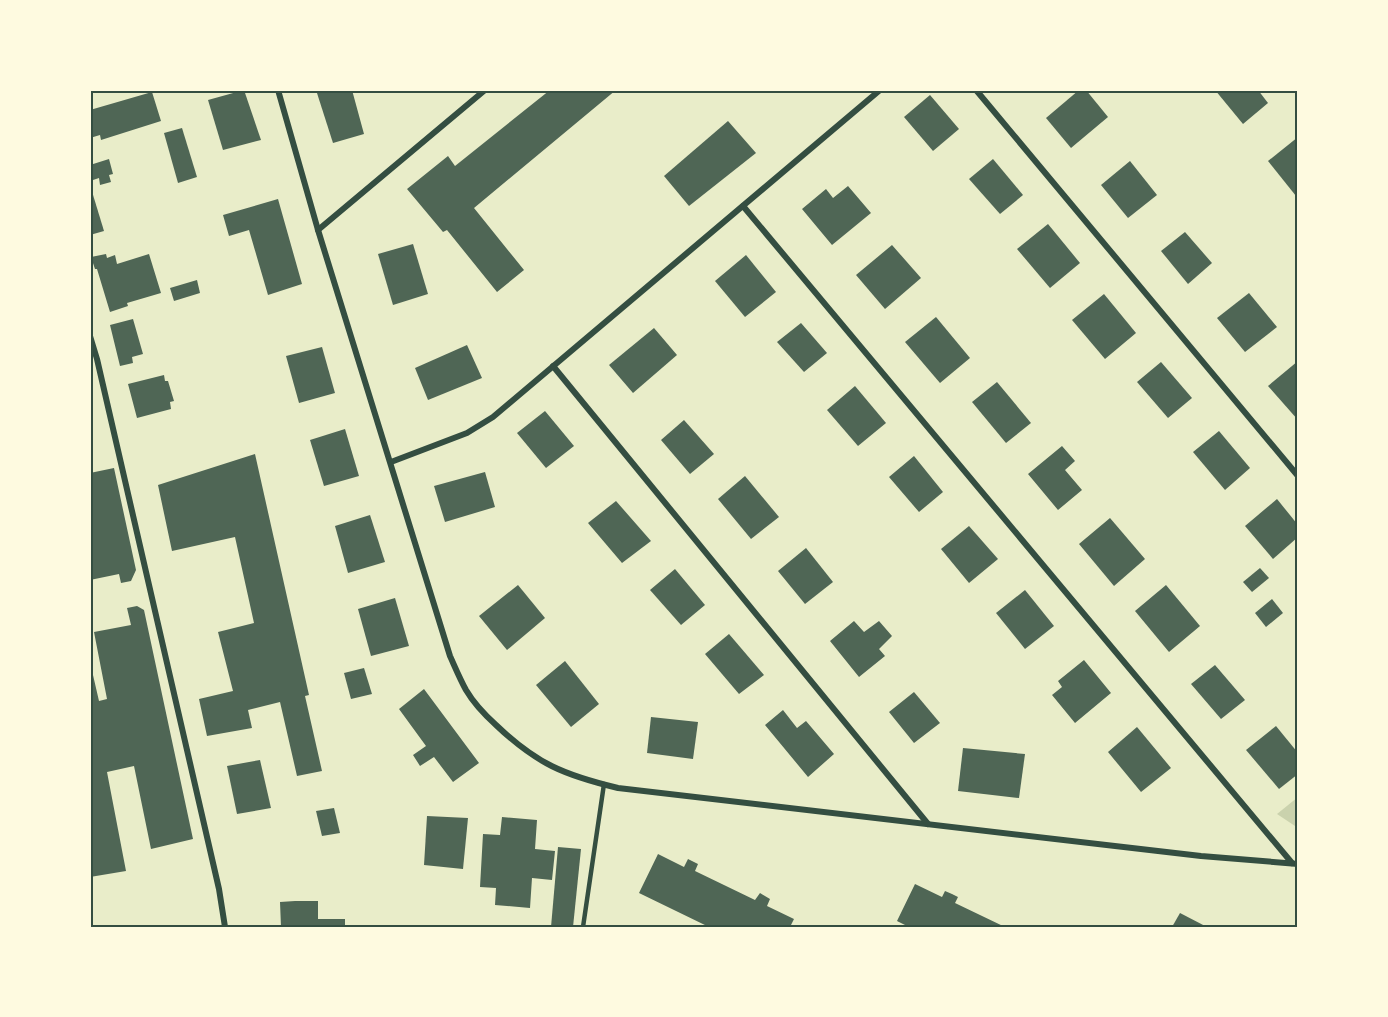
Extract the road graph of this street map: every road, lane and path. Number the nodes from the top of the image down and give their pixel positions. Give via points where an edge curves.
1 (278, 90) edge
2 (485, 90) edge
3 (880, 90) edge
4 (976, 90) edge
5 (743, 206) junction
6 (318, 230) junction
7 (90, 336) edge
8 (93, 359) edge
9 (553, 366) junction
10 (391, 462) junction
11 (1298, 476) edge
12 (604, 784) junction
13 (928, 824) junction
14 (1295, 863) edge
15 (225, 927) edge
16 (583, 927) edge

1 - 6 street
2 - 6 street
3 - 5 street
4 - 11 street
5 - 9 street
5 - 14 street
6 - 10 street
7 - 8 street
8 - 15 street
9 - 10 street via 467,433
9 - 13 street
10 - 12 street via 450,656 466,691 518,746 553,768
12 - 13 street
12 - 16 lane
13 - 14 street

